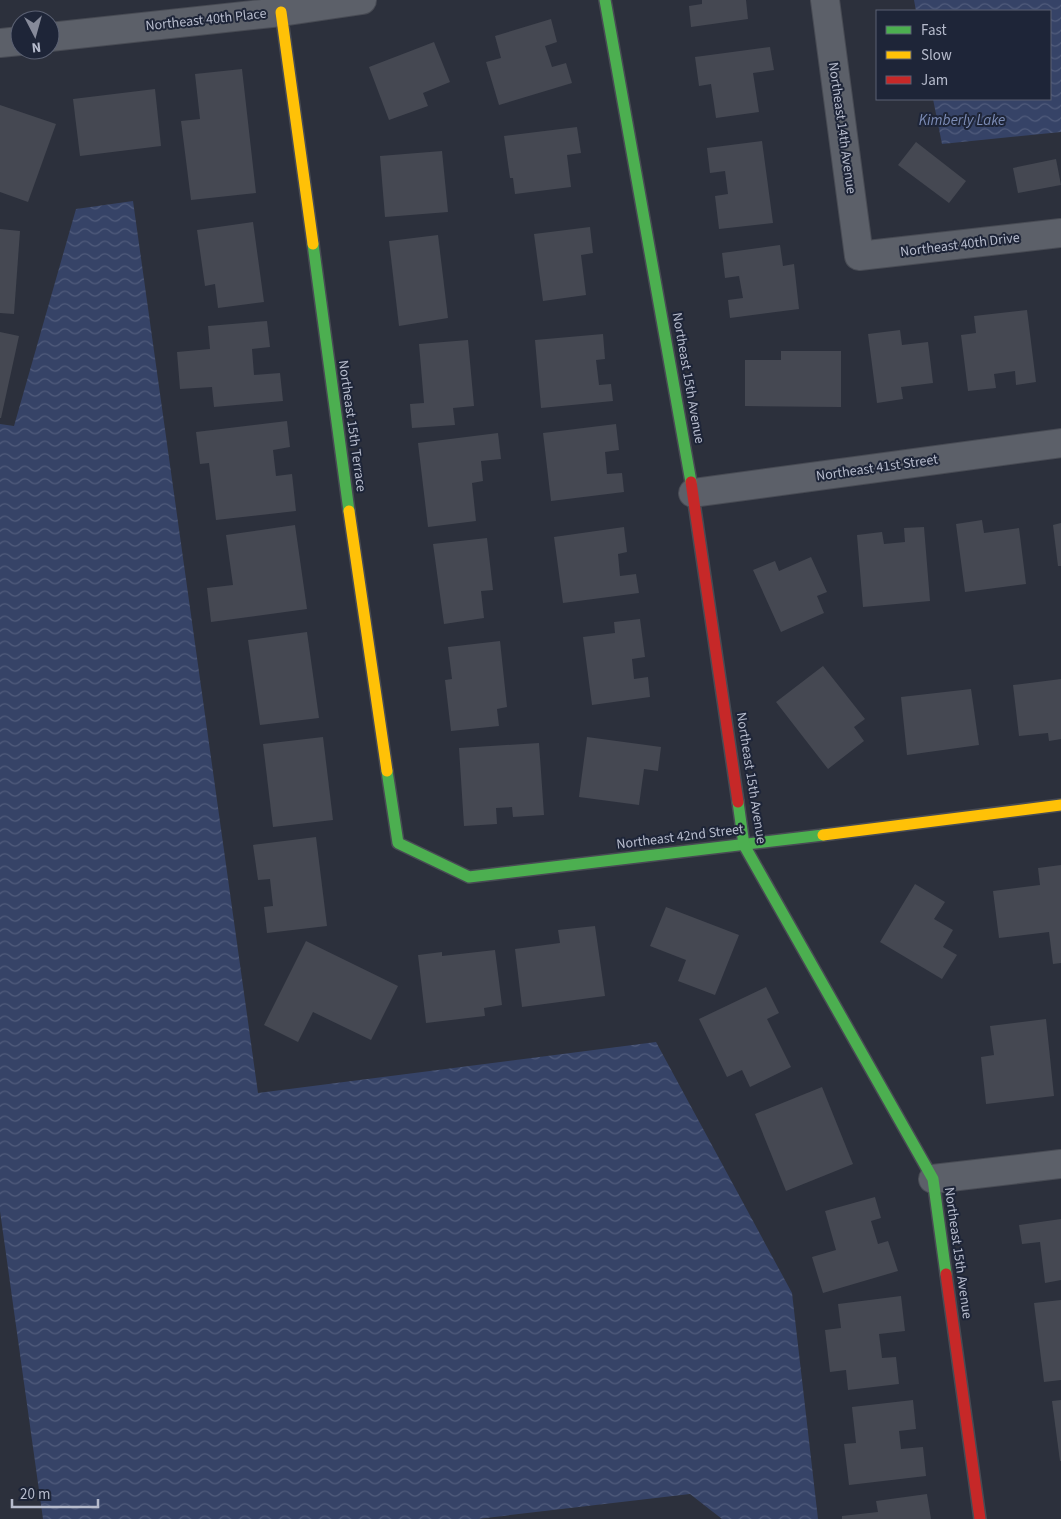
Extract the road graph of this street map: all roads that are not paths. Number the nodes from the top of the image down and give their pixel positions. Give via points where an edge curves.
1 (362, 0) edge
2 (605, 0) edge
3 (825, 0) edge
4 (281, 12) junction
5 (60, 36) edge
6 (1061, 233) edge
7 (859, 256) joint
8 (1061, 442) edge
9 (693, 493) junction
10 (1061, 805) edge
11 (398, 843) joint
12 (744, 845) junction
13 (1061, 1164) edge
14 (932, 1179) junction
15 (980, 1519) edge

1 - 4 street, Northeast 40th Place
2 - 9 street, Northeast 15th Avenue
3 - 7 street, Northeast 14th Avenue
4 - 5 street, Northeast 40th Place
4 - 11 street, Northeast 15th Terrace via 372,679
6 - 7 street, Northeast 40th Drive
8 - 9 street, Northeast 41st Street
9 - 12 street, Northeast 15th Avenue
10 - 12 street, Northeast 42nd Street
11 - 12 street, Northeast 42nd Street via 469,876
12 - 14 street, Northeast 15th Avenue
13 - 14 street
14 - 15 street, Northeast 15th Avenue

